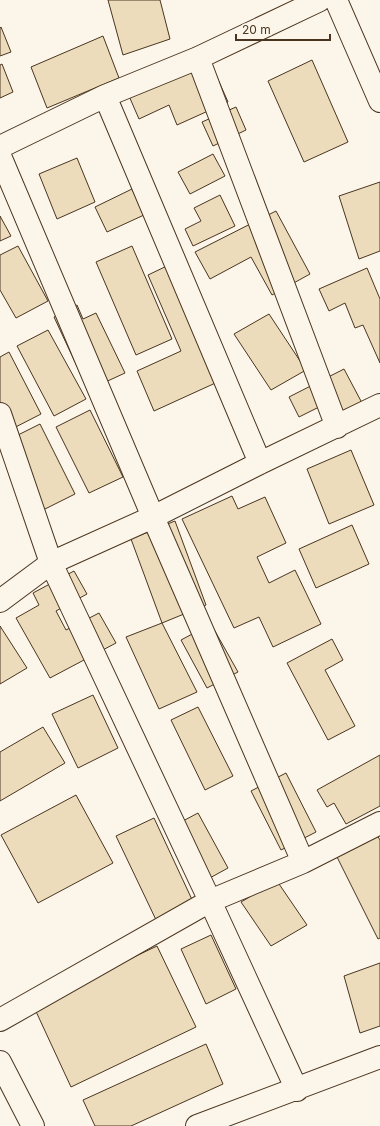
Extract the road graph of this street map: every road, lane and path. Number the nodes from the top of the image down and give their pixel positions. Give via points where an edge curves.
1 (320, 0) edge
2 (336, 0) edge
3 (198, 58) junction
4 (105, 96) junction
5 (380, 101) edge
6 (0, 147) edge
7 (0, 156) edge
8 (380, 405) edge
9 (0, 414) edge
10 (337, 427) junction
11 (260, 463) junction
12 (153, 517) junction
13 (51, 563) junction
14 (0, 601) edge
15 (380, 823) edge
16 (303, 862) junction
17 (210, 901) junction
18 (0, 1020) edge
19 (380, 1057) edge
20 (0, 1062) edge
21 (297, 1090) junction
22 (34, 1126) edge
23 (197, 1126) edge

1 - 3 street
2 - 5 street
3 - 4 street
3 - 10 street
4 - 6 street
4 - 11 street
7 - 12 street
8 - 10 street
9 - 13 street
10 - 11 street
11 - 12 street
12 - 13 street
12 - 16 street
13 - 14 street
13 - 17 street
15 - 16 street
16 - 17 street
17 - 18 street
17 - 21 street
19 - 21 street
20 - 22 street
21 - 23 street

